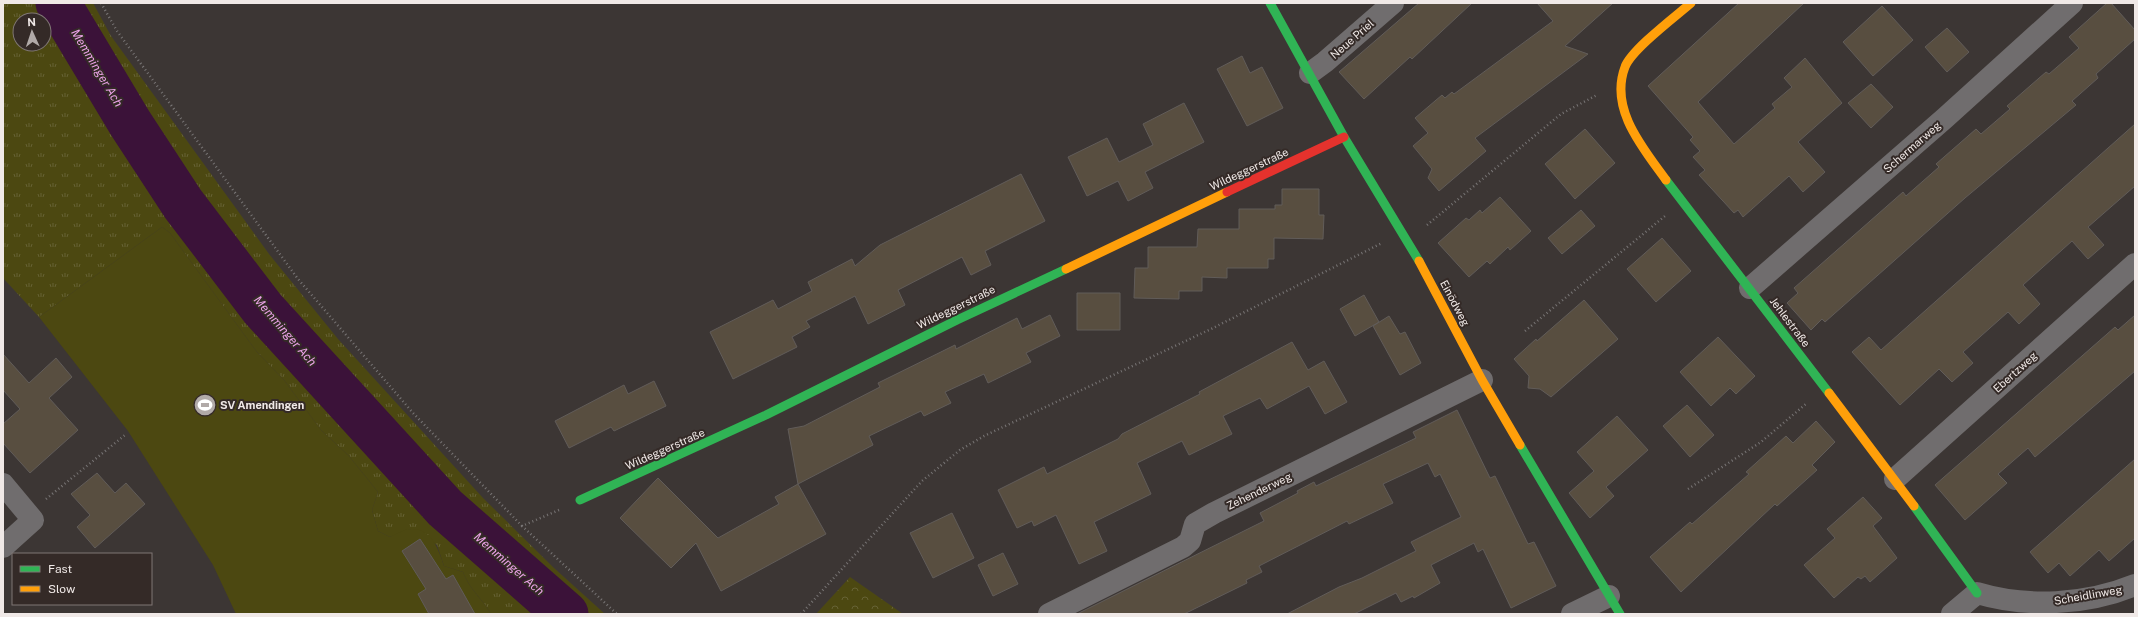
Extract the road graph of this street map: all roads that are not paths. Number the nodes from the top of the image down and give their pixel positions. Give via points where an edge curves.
1 (1270, 3) edge
2 (1393, 3) edge
3 (1692, 3) edge
4 (2072, 3) edge
5 (1310, 73) junction
6 (1344, 137) junction
7 (2135, 264) edge
8 (1750, 288) junction
9 (1482, 380) junction
10 (1895, 479) junction
11 (3, 484) edge
12 (580, 500) road end
13 (3, 546) edge
14 (2135, 585) edge
15 (1977, 594) junction
16 (1609, 596) junction
17 (1049, 614) edge
18 (1572, 614) edge
19 (1620, 614) edge
20 (1952, 614) edge

1 - 5 street, Einödweg
2 - 5 street, Neue Priel
3 - 8 street, Jehlestraße via 1634,54 1625,66 1622,101 1627,121 1639,143
4 - 8 street, Schermarweg
5 - 6 street, Einödweg
6 - 9 street, Einödweg via 1408,240
6 - 12 street, Wildeggerstraße via 957,320 766,415
7 - 10 street, Ebertzweg
8 - 10 street, Jehlestraße via 1824,389
9 - 16 street, Einödweg
9 - 17 street, Zehenderweg via 1214,513 1195,524 1190,541 1184,547
10 - 15 street, Jehlestraße
11 - 13 street via 33,520
14 - 15 street, Scheidlinweg via 2112,593 2058,602 2001,600
15 - 20 street
16 - 18 street
16 - 19 street, Einödweg

